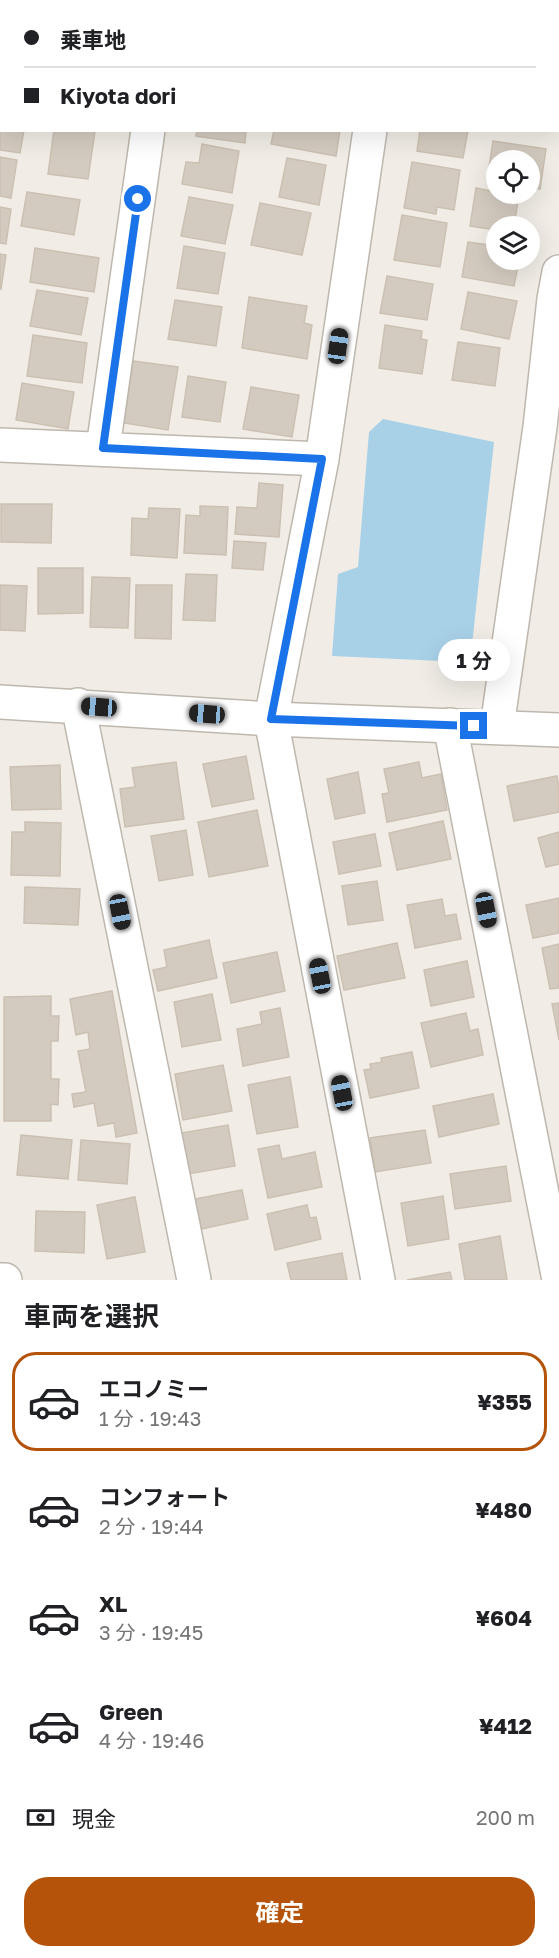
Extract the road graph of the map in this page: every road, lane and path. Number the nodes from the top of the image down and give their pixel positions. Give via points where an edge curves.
1 (148, 132) edge
2 (370, 132) edge
3 (559, 272) edge
4 (549, 427) edge
5 (0, 445) edge
6 (103, 448) junction
7 (322, 459) junction
8 (0, 702) edge
9 (78, 705) junction
10 (271, 719) junction
11 (450, 725) junction
12 (497, 727) junction
13 (559, 730) edge
14 (0, 1280) edge
15 (5, 1280) edge
16 (194, 1280) edge
17 (378, 1280) edge
18 (558, 1280) edge

1 - 6 street
2 - 7 street
3 - 4 street via 554,299
4 - 12 street
5 - 6 street
6 - 7 street
7 - 10 street
8 - 9 street
9 - 10 street
9 - 16 street
10 - 11 street
10 - 17 street
11 - 12 street
11 - 18 street
12 - 13 street
14 - 15 street

